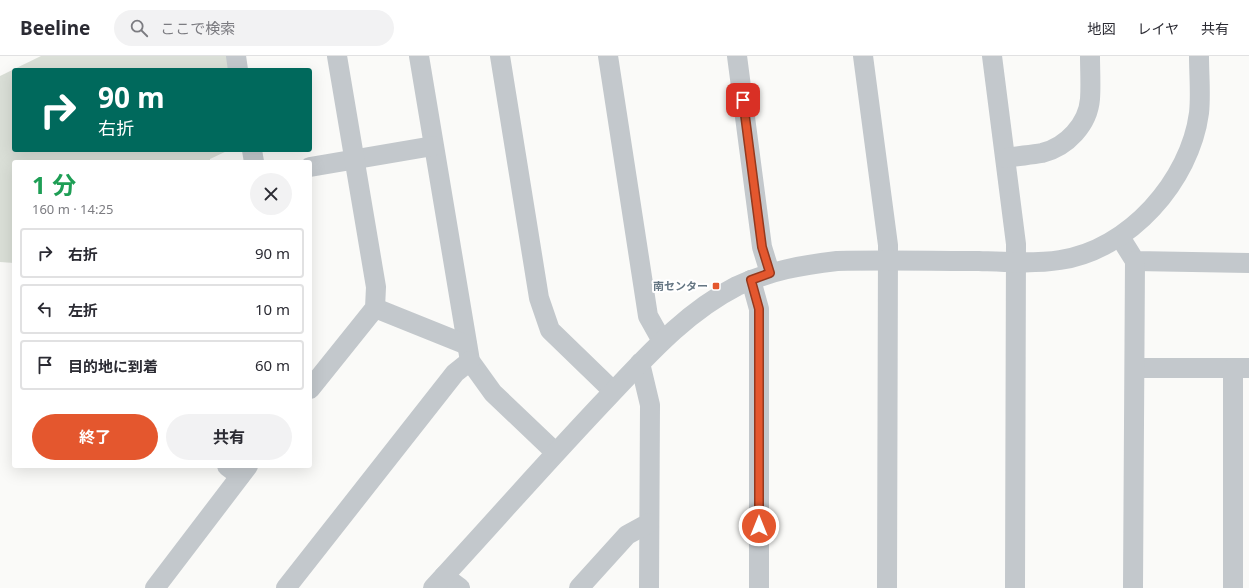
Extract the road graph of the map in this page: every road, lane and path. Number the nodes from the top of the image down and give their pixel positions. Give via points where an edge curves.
1 (236, 56) edge
2 (337, 56) edge
3 (418, 56) edge
4 (500, 56) edge
5 (608, 56) edge
6 (737, 56) edge
7 (863, 56) edge
8 (992, 56) edge
9 (1090, 56) edge
10 (1199, 56) edge
11 (238, 68) edge
12 (433, 146) junction
13 (354, 158) junction
14 (1006, 158) junction
15 (312, 167) edge
16 (1120, 237) junction
17 (888, 260) junction
18 (1135, 261) junction
19 (1016, 262) junction
20 (1249, 263) edge
21 (770, 273) junction
22 (751, 280) junction
23 (375, 308) junction
24 (662, 341) junction
25 (468, 353) junction
26 (640, 363) junction
27 (1135, 368) junction
28 (1241, 368) edge
29 (312, 387) edge
30 (614, 391) junction
31 (555, 452) junction
32 (239, 469) edge
33 (1241, 480) edge
34 (649, 523) junction
35 (438, 582) edge
36 (155, 588) edge
37 (286, 588) edge
38 (460, 588) edge
39 (579, 588) edge
40 (649, 588) edge
41 (759, 588) edge
42 (887, 588) edge
43 (1014, 588) edge
44 (1133, 588) edge
45 (1233, 588) edge

1 - 11 street
2 - 13 street
3 - 12 street
4 - 30 street via 539,298 545,317 550,330
5 - 24 street via 648,316
6 - 21 street via 762,247
7 - 17 street
8 - 14 street
9 - 14 street via 1090,99 1088,110 1078,129 1058,146
10 - 16 street via 1199,113 1188,155 1167,191
12 - 13 street
12 - 25 street
13 - 15 street
13 - 23 street via 376,287
14 - 19 street
16 - 18 street
16 - 19 street via 1090,252 1060,260
17 - 19 street
17 - 21 street via 837,261
17 - 42 street
18 - 20 street
18 - 27 street
19 - 43 street
21 - 22 street
22 - 24 street via 698,310
22 - 41 street via 759,309
23 - 25 street
23 - 29 street
24 - 26 street
25 - 31 street via 493,393
25 - 37 street
26 - 30 street
26 - 34 street via 650,405
27 - 28 street
27 - 44 street
28 - 33 street
30 - 31 street
31 - 35 street
32 - 36 street
33 - 45 street
34 - 39 street via 627,535
34 - 40 street
35 - 38 street

